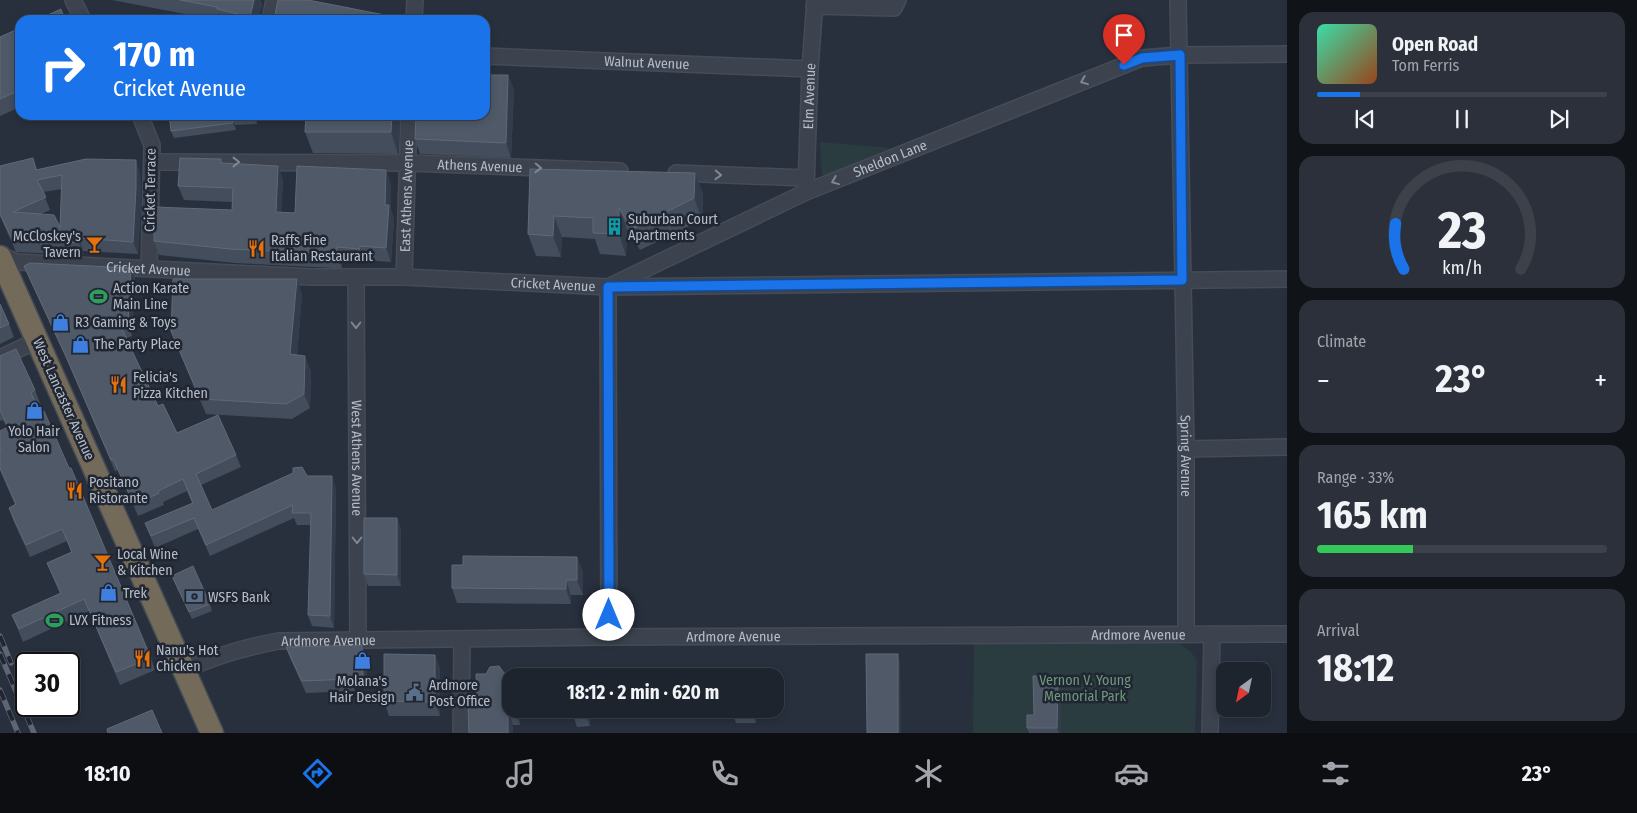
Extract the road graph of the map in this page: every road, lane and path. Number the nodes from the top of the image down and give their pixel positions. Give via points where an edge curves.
1 (73, 0) edge
2 (274, 0) edge
3 (898, 0) edge
4 (1178, 0) edge
5 (410, 1) edge
6 (814, 3) edge
7 (80, 15) edge
8 (271, 15) edge
9 (413, 15) edge
10 (1287, 54) edge
11 (1180, 55) junction
12 (490, 56) edge
13 (810, 69) junction
14 (142, 120) edge
15 (409, 120) edge
16 (152, 162) junction
17 (408, 163) junction
18 (637, 172) edge
19 (657, 173) edge
20 (806, 185) junction
21 (0, 256) edge
22 (149, 268) junction
23 (356, 277) junction
24 (404, 277) junction
25 (1287, 279) edge
26 (1182, 280) junction
27 (608, 287) junction
28 (38, 340) junction
29 (0, 358) edge
30 (1287, 447) edge
31 (1186, 448) junction
32 (1186, 633) junction
33 (1212, 634) junction
34 (1287, 634) edge
35 (609, 637) junction
36 (358, 639) junction
37 (462, 639) junction
38 (184, 670) junction
39 (212, 733) edge
40 (461, 733) edge
41 (1210, 733) edge

1 - 7 street
2 - 8 street
3 - 6 street via 894,8
4 - 11 street, Spring Avenue
5 - 9 street
6 - 13 street, Elm Avenue
10 - 11 street, Sheldon Lane
11 -> 20 street, Sheldon Lane via 1142,58
11 - 26 street, Spring Avenue
12 - 13 street, Walnut Avenue
13 - 20 street, Elm Avenue
14 - 16 street, Cricket Terrace via 152,145
15 - 17 street, East Athens Avenue
16 -> 17 street, Athens Avenue
16 - 22 street, Cricket Terrace
17 -> 18 street, Athens Avenue
17 - 24 street, East Athens Avenue
19 -> 20 street
20 - 27 street, Sheldon Lane
21 - 22 street, Cricket Avenue via 17,262
21 - 28 highway, West Lancaster Avenue
22 - 23 street, Cricket Avenue
23 - 24 street, Cricket Avenue
23 -> 36 street, West Athens Avenue
24 - 27 street, Cricket Avenue
25 - 26 street, Cricket Avenue
26 - 27 street, Cricket Avenue
26 - 31 street, Spring Avenue
27 - 35 street
28 - 29 street
28 - 38 highway, West Lancaster Avenue
30 - 31 street
31 - 32 street, Spring Avenue
32 - 33 street, Ardmore Avenue
32 - 35 street, Ardmore Avenue
33 - 34 street, Ardmore Avenue
33 - 41 street
35 - 37 street, Ardmore Avenue
36 - 37 street, Ardmore Avenue
36 - 38 street, Ardmore Avenue via 279,641 255,645
37 - 40 street
38 - 39 highway, West Lancaster Avenue

